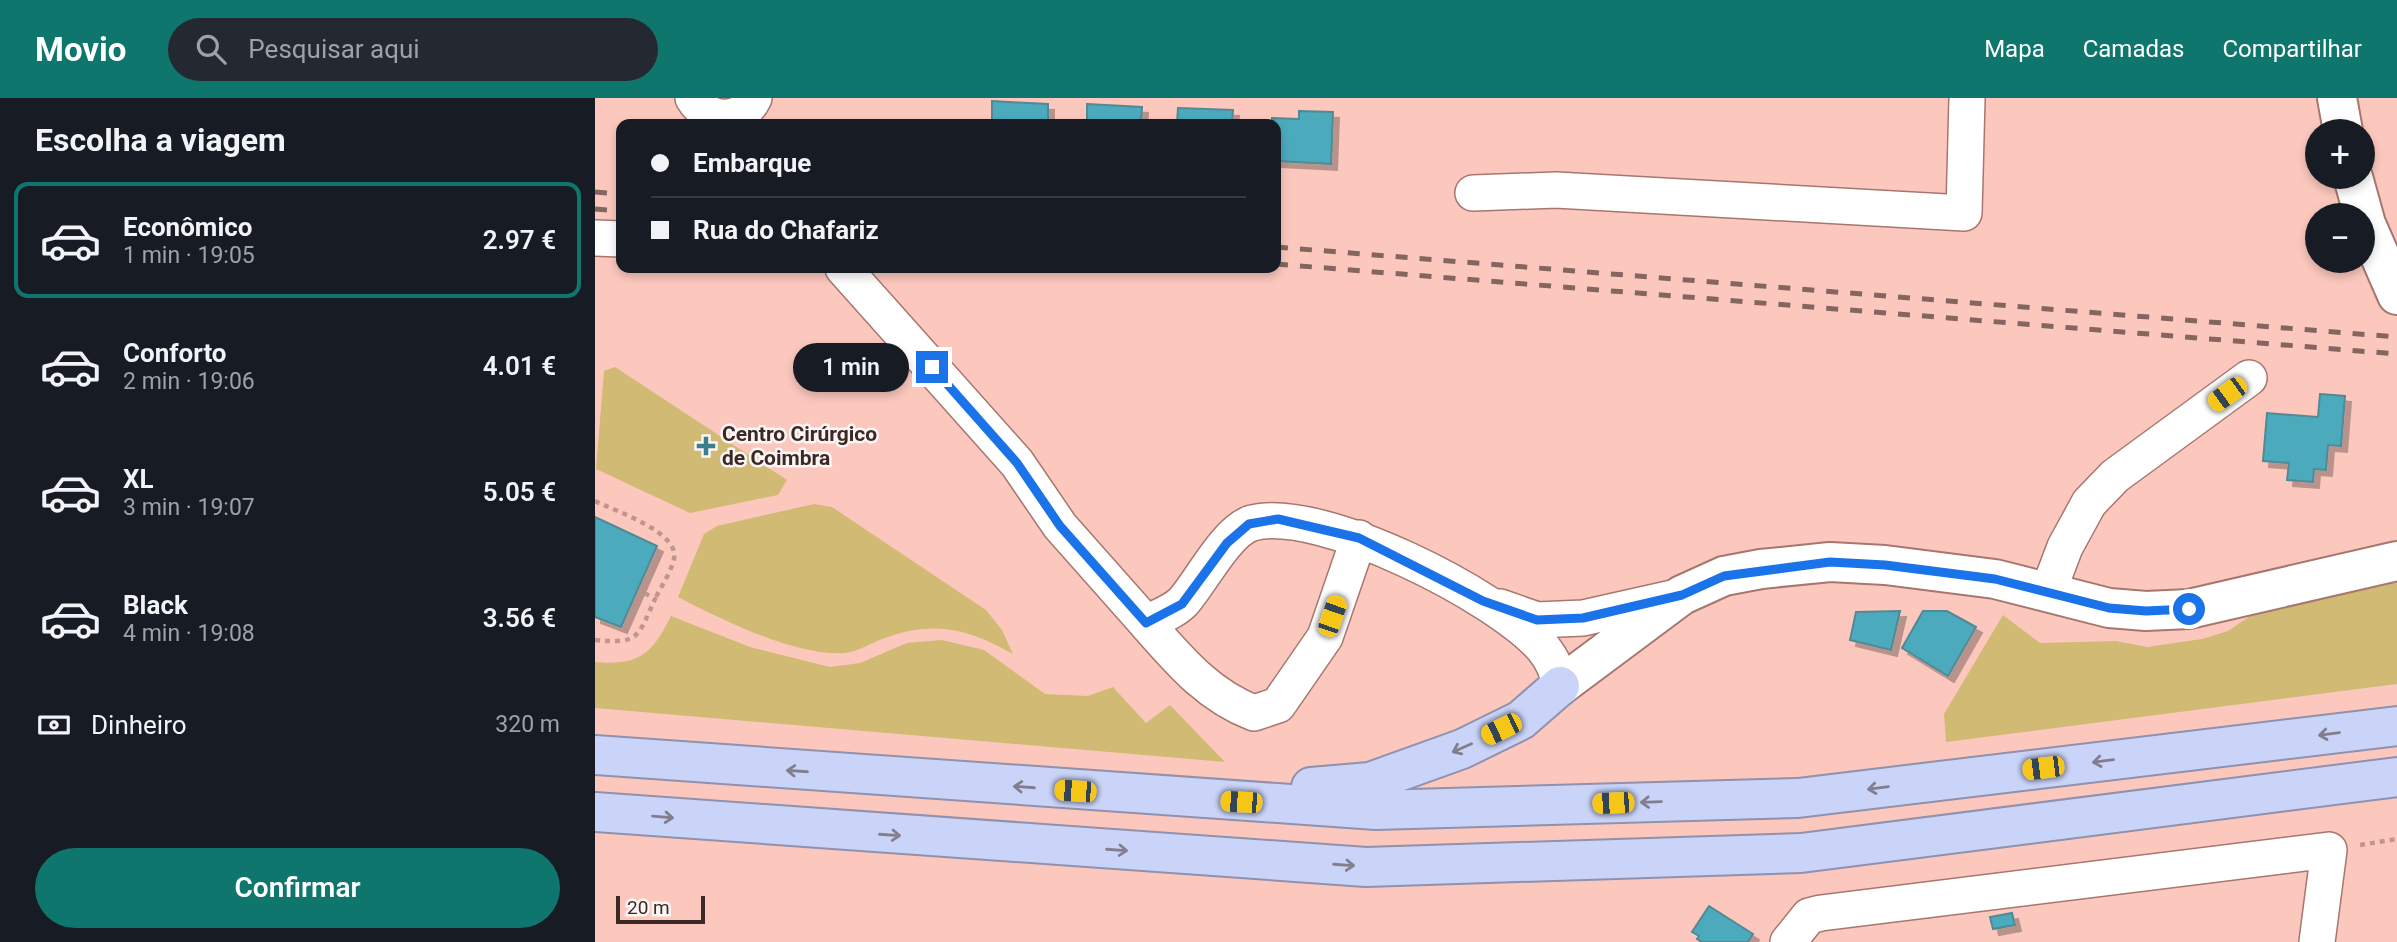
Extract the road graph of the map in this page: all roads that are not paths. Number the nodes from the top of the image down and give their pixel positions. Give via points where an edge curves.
1 (693, 98) edge
2 (754, 98) edge
3 (1967, 98) edge
4 (2337, 98) edge
5 (2341, 119) edge
6 (2356, 189) edge
7 (1472, 193) dead end
8 (595, 238) edge
9 (616, 239) edge
10 (847, 273) edge
11 (2397, 295) edge
12 (2249, 378) dead end
13 (1359, 538) junction
14 (2397, 561) edge
15 (2048, 592) junction
16 (1682, 595) junction
17 (1483, 601) junction
18 (1146, 623) junction
19 (1560, 686) junction
20 (2397, 726) edge
21 (595, 755) edge
22 (2397, 777) edge
23 (1214, 800) junction
24 (595, 812) edge
25 (1788, 942) edge
26 (2317, 942) edge

1 - 2 street via 702,110 723,118 744,111
3 - 7 street via 1964,212 1556,190
4 - 5 street
6 - 11 street via 2366,224
8 - 9 street
10 - 18 street via 1017,463 1060,526
12 - 15 street via 2116,476 2089,503
13 - 17 street
13 - 18 street via 1278,519 1249,524 1227,543 1182,604
13 - 18 street via 1325,636 1278,705 1254,713 1226,702 1196,679
14 - 15 street via 2189,609 2109,608
15 - 16 street via 1995,579 1830,562 1724,576
16 - 17 street via 1583,618 1537,620
16 - 19 street
17 - 19 street via 1542,646 1556,666
19 -> 23 highway via 1521,720 1416,767 1370,782 1307,787 1267,783
20 -> 23 highway via 1798,798 1376,810
23 -> 21 highway
24 -> 22 highway via 1366,867 1801,853
25 - 26 street via 1809,916 1821,913 2329,849

